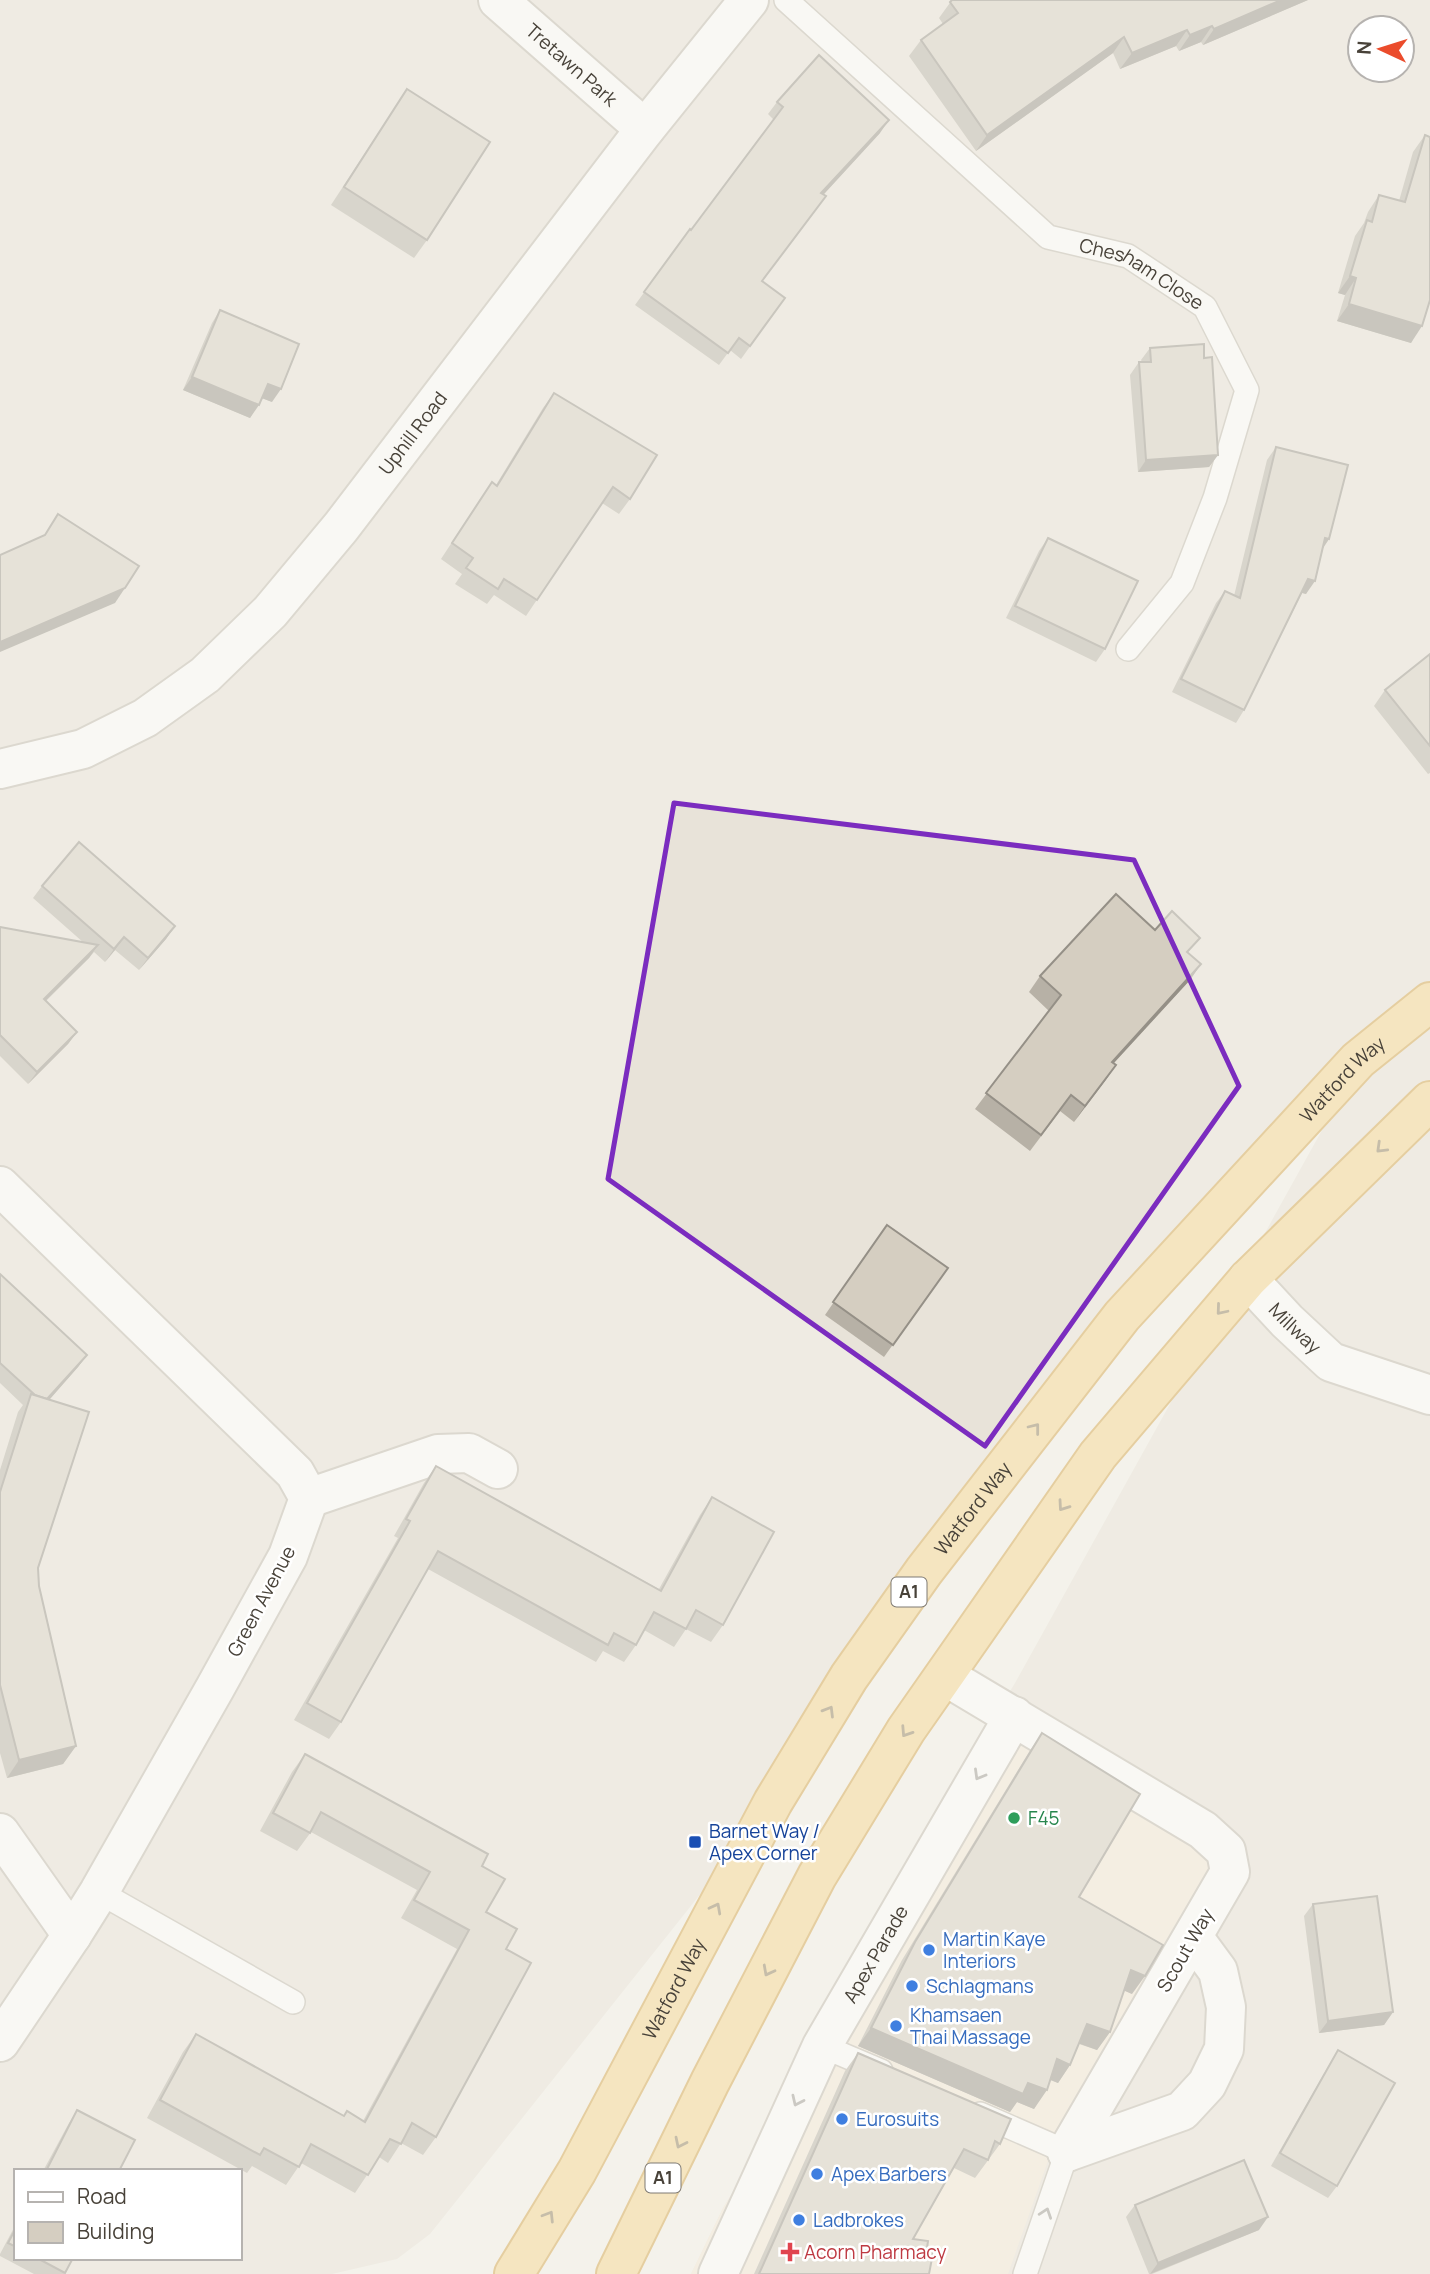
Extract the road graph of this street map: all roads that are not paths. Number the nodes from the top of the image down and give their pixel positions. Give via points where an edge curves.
1 (498, 0) edge
2 (749, 0) edge
3 (786, 0) edge
4 (645, 130) junction
5 (1128, 649) dead end
6 (0, 769) edge
7 (1430, 1002) edge
8 (1430, 1101) edge
9 (0, 1186) edge
10 (1248, 1279) junction
11 (1430, 1395) edge
12 (498, 1469) dead end
13 (309, 1498) junction
14 (945, 1676) junction
15 (1014, 1716) junction
16 (0, 1833) edge
17 (99, 1892) junction
18 (72, 1935) junction
19 (1193, 1937) junction
20 (293, 2002) dead end
21 (0, 2042) edge
22 (822, 2046) junction
23 (895, 2078) edge
24 (957, 2104) edge
25 (1067, 2152) junction
26 (513, 2274) edge
27 (616, 2274) edge
28 (718, 2274) edge
29 (1025, 2274) edge

1 - 4 street, Tretawn Park
2 - 4 street, Uphill Road
3 - 5 lane, Chesham Close via 1048,237 1128,256 1205,307 1247,390 1215,498 1182,583
4 - 6 street, Uphill Road via 341,527 270,612 205,675 145,718 83,749
26 -> 7 highway, Watford Way / A1 via 577,2172 772,1802 849,1677 924,1571 1122,1316 1358,1060
8 -> 10 highway, A1
9 - 13 street via 295,1473
10 - 11 street, Millway via 1331,1362
10 -> 14 highway, A1 via 1098,1455
12 - 13 street via 469,1453 438,1454
13 - 17 street, Green Avenue via 288,1556
14 - 15 street
14 -> 27 highway, A1 via 906,1730 817,1876
15 - 19 street, Scout Way via 1203,1830 1226,1851 1230,1872
15 -> 22 street, Apex Parade
16 - 18 street
17 - 18 street, Green Avenue
17 - 20 lane
18 - 21 street, Green Avenue
19 - 25 street, Scout Way
19 - 25 street via 1218,1971 1226,2007 1224,2049 1207,2084 1182,2111
22 - 23 lane
22 -> 28 street, Apex Parade
24 - 25 lane
29 -> 25 lane, Scout Way

